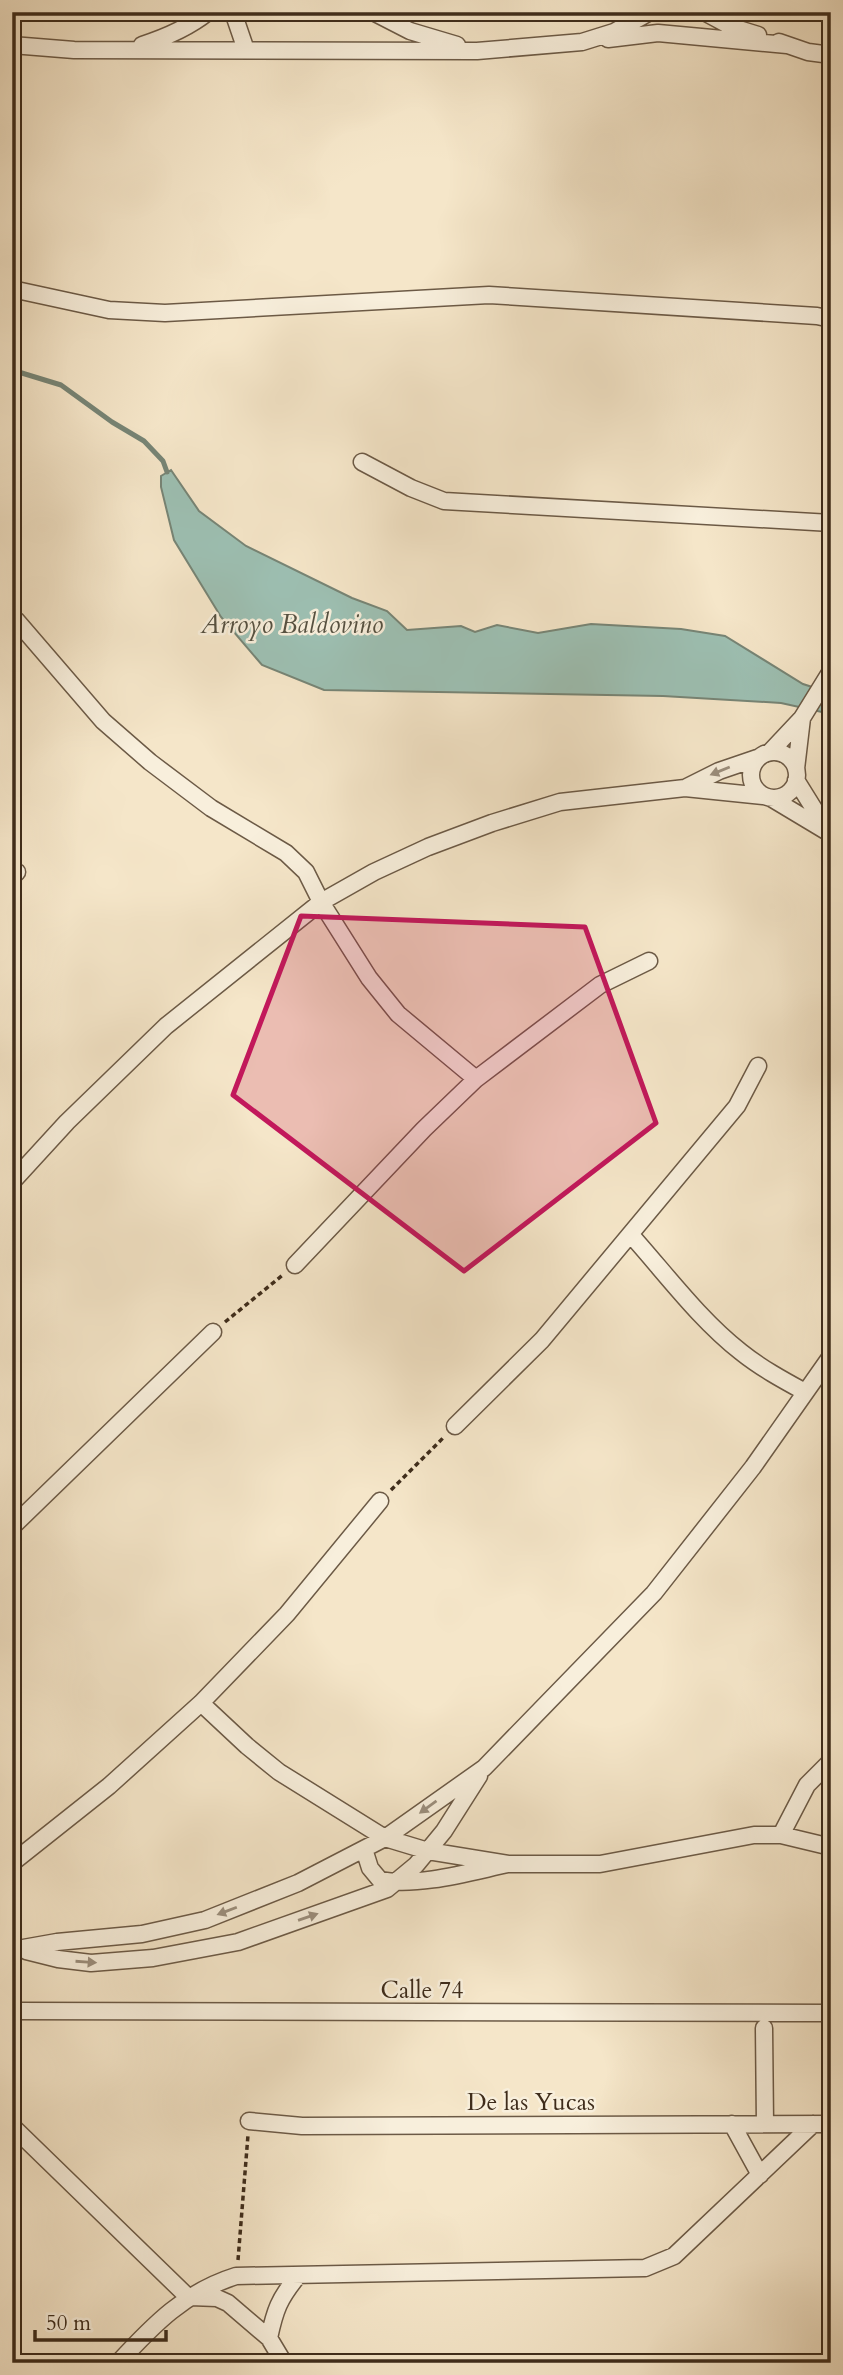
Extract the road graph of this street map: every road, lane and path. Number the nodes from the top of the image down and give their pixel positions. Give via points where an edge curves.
1 (208, 12) edge
2 (233, 12) edge
3 (373, 12) edge
4 (650, 12) edge
5 (704, 12) edge
6 (582, 42) junction
7 (12, 45) edge
8 (787, 45) junction
9 (126, 50) junction
10 (246, 50) junction
11 (477, 51) junction
12 (831, 55) edge
13 (12, 289) edge
14 (831, 319) edge
15 (362, 462) dead end
16 (831, 523) edge
17 (16, 620) dead end
18 (829, 674) edge
19 (802, 718) junction
20 (763, 755) junction
21 (796, 775) junction
22 (685, 788) junction
23 (767, 797) junction
24 (829, 832) edge
25 (321, 902) junction
26 (649, 961) dead end
27 (758, 1066) dead end
28 (476, 1079) junction
29 (12, 1182) edge
30 (631, 1235) junction
31 (295, 1265) joint
32 (213, 1332) joint
33 (831, 1356) edge
34 (805, 1392) junction
35 (455, 1426) joint
36 (380, 1501) joint
37 (14, 1521) edge
38 (201, 1703) junction
39 (831, 1761) edge
40 (484, 1768) junction
41 (781, 1835) junction
42 (385, 1838) junction
43 (831, 1847) edge
44 (364, 1849) junction
45 (428, 1851) junction
46 (12, 1863) edge
47 (508, 1864) junction
48 (395, 1883) junction
49 (16, 1950) edge
50 (12, 2011) edge
51 (831, 2013) edge
52 (764, 2028) dead end
53 (249, 2121) joint
54 (732, 2124) junction
55 (765, 2124) junction
56 (813, 2124) junction
57 (831, 2124) edge
58 (12, 2126) edge
59 (760, 2175) junction
60 (236, 2276) junction
61 (297, 2277) junction
62 (188, 2297) junction
63 (269, 2338) junction
64 (118, 2363) edge
65 (284, 2363) edge

1 - 9 street via 167,37
2 - 10 street
3 - 11 street via 410,31
4 - 6 street via 614,32
5 - 8 street
6 - 8 street via 658,33
6 - 11 street
7 - 9 street
8 - 12 street
9 - 10 street
10 - 11 street
13 - 14 street via 109,310 165,313 489,295
15 - 16 street via 444,501
17 - 25 street via 103,721 211,808 286,853 306,872
18 - 19 street
19 - 20 street
19 - 21 street
20 - 21 street via 783,754 793,763
20 -> 22 street
20 - 23 street via 750,774 751,783
21 - 23 street via 785,795
21 - 24 street
22 - 23 street
22 - 25 street via 560,802 492,823 374,872
23 - 24 street
25 - 28 street via 369,978 398,1014
25 - 29 street via 166,1026
26 - 28 street via 600,985
27 - 30 street via 737,1105
28 - 31 street
30 - 34 street via 739,1351
30 - 35 street via 542,1340
31 - 32 path
32 - 37 street
33 - 34 street
34 - 40 street via 654,1593
35 - 36 path
36 - 38 street via 287,1614
38 - 42 street via 279,1772
38 - 46 street via 109,1786
39 - 41 street via 807,1785
40 -> 42 street
40 - 45 street
41 - 43 street
41 - 47 street via 754,1835 600,1864
42 - 44 street
42 - 45 street
44 - 48 street via 380,1880
44 -> 49 street via 298,1884 205,1920 142,1934
45 - 47 street
45 - 48 street
47 - 48 street
49 -> 48 street via 91,1964 153,1958 237,1942
50 - 51 street, Calle 74
52 - 55 street
53 - 54 street, De las Yucas via 302,2126
53 - 60 path
54 - 55 street, De las Yucas
54 - 59 street
55 - 56 street, De las Yucas
56 - 57 street, De las Yucas
56 - 59 street
58 - 62 street
59 - 61 street via 674,2256 645,2268
60 - 61 street
60 - 62 street
61 - 63 street via 275,2308
62 - 63 street via 217,2298
62 - 64 street
63 - 65 street

